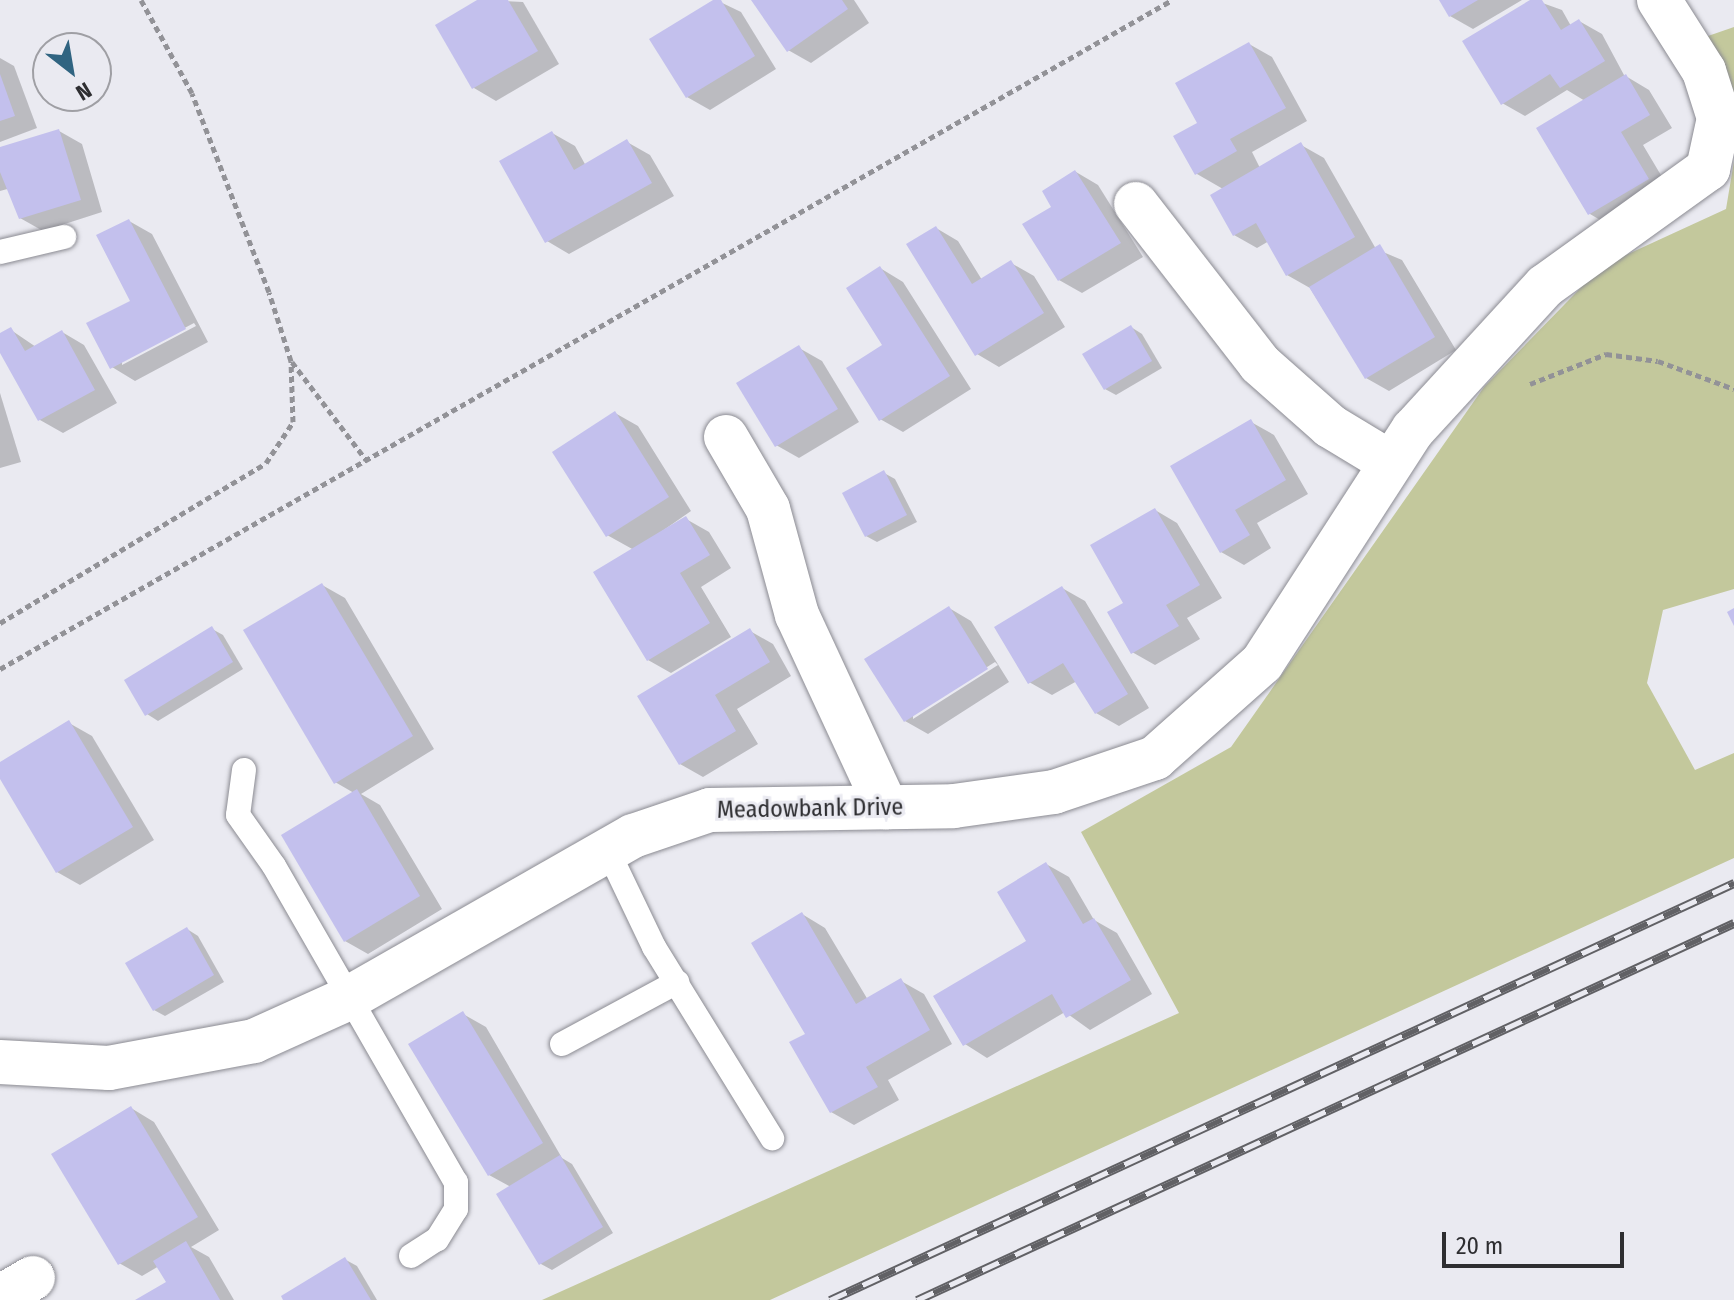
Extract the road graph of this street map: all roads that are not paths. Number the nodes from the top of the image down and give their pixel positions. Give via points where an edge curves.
1 (1659, 0) edge
2 (1136, 204) dead end
3 (64, 237) dead end
4 (0, 252) edge
5 (726, 437) dead end
6 (1402, 446) junction
7 (244, 770) dead end
8 (886, 807) junction
9 (608, 851) junction
10 (677, 982) junction
11 (347, 999) junction
12 (562, 1044) dead end
13 (0, 1062) edge
14 (772, 1138) dead end
15 (411, 1256) dead end

1 - 6 street, Meadowbank Drive via 1704,71 1719,118 1708,169 1545,286
2 - 6 street via 1260,364 1330,426
3 - 4 lane
5 - 8 street via 768,509 797,615
6 - 8 street, Meadowbank Drive via 1262,663 1155,758 1054,792 954,806
7 - 11 lane via 238,815 274,866
8 - 9 street, Meadowbank Drive via 710,810
9 - 10 lane
9 - 11 street, Meadowbank Drive
10 - 12 lane
10 - 14 lane
11 - 13 street, Meadowbank Drive via 254,1041 123,1065
11 - 15 lane via 456,1182 456,1209 437,1239

